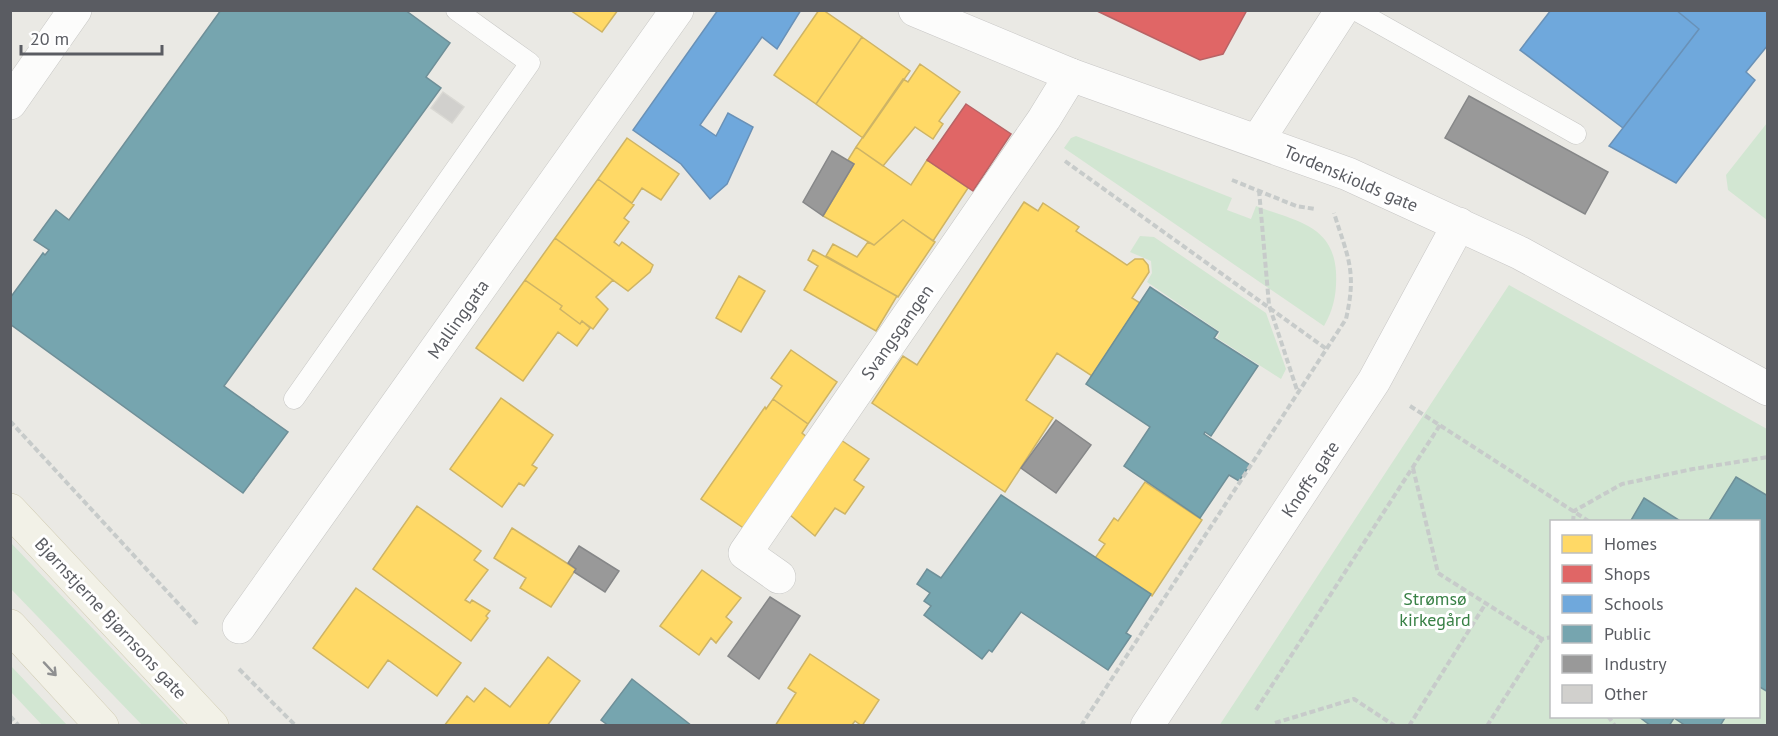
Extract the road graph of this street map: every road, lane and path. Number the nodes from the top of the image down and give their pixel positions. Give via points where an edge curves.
1 (75, 10) edge
2 (456, 10) edge
3 (677, 10) edge
4 (1342, 10) edge
5 (1355, 10) edge
6 (915, 11) edge
7 (1071, 75) junction
8 (10, 103) edge
9 (1576, 134) dead end
10 (1258, 140) junction
11 (1061, 158) dead end
12 (1226, 178) dead end
13 (1259, 190) junction
14 (1459, 224) junction
15 (1269, 306) junction
16 (1328, 350) junction
17 (1767, 389) edge
18 (1299, 394) junction
19 (294, 399) dead end
20 (1410, 406) dead end
21 (10, 421) edge
22 (1440, 425) junction
23 (1767, 458) edge
24 (1413, 467) junction
25 (10, 510) edge
26 (1574, 511) junction
27 (1573, 520) edge
28 (1587, 520) edge
29 (779, 578) dead end
30 (1486, 603) junction
31 (10, 626) edge
32 (238, 627) dead end
33 (204, 632) dead end
34 (1550, 636) edge
35 (1542, 639) junction
36 (233, 663) dead end
37 (1256, 710) dead end
38 (10, 716) edge
39 (19, 726) edge
40 (102, 726) edge
41 (213, 726) edge
42 (296, 726) edge
43 (1081, 726) edge
44 (1147, 726) edge
45 (1279, 726) edge
46 (1395, 726) edge
47 (1409, 726) edge
48 (1487, 726) edge

1 - 8 street
2 - 19 lane via 530,63
3 - 32 street, Mallinggata
4 - 10 street
5 - 9 lane
6 - 7 street, Tordenskiolds gate
7 - 10 street, Tordenskiolds gate
7 - 29 street, Svangsgangen via 745,553
10 - 14 street, Tordenskiolds gate via 1348,174
11 - 15 path
12 - 13 path
13 - 15 path
13 - 16 path via 1296,206 1334,213 1350,259 1352,291 1346,319
14 - 17 street, Tordenskiolds gate
14 - 44 street, Knoffs gate via 1374,381
15 - 16 path
15 - 18 path
16 - 18 path
18 - 43 path
20 - 22 path
21 - 33 path
22 - 24 path
22 - 26 path
23 - 26 path via 1622,484
24 - 30 path via 1438,573
24 - 37 path
25 - 41 main road, Bjørnstjerne Bjørnsons gate
26 - 27 path
26 - 28 path
30 - 35 path
30 - 47 path
31 -> 40 main road
34 - 35 path
35 - 48 path
36 - 42 path
38 - 39 path
45 - 46 path via 1275,723 1354,699

